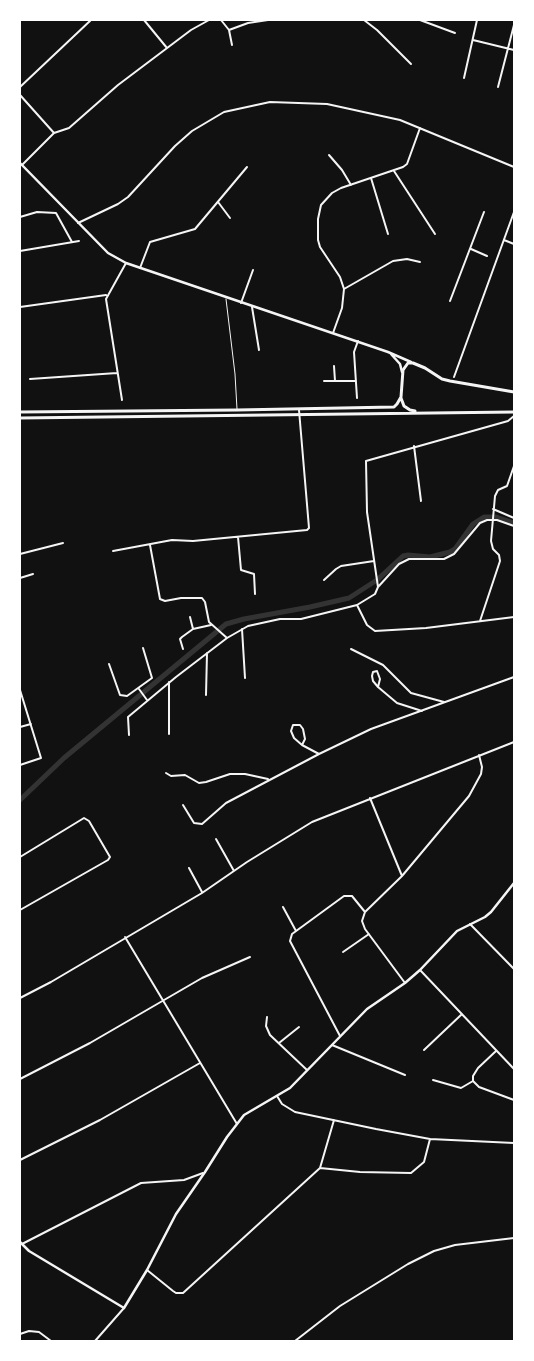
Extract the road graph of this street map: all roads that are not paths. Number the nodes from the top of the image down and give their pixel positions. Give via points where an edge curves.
1 (90, 20) edge
2 (144, 20) edge
3 (209, 20) edge
4 (221, 20) edge
5 (268, 20) edge
6 (364, 20) edge
7 (420, 20) edge
8 (478, 20) edge
9 (514, 25) edge
10 (229, 30) junction
11 (455, 33) dead end
12 (473, 40) junction
13 (232, 45) dead end
14 (167, 48) junction
15 (508, 48) junction
16 (514, 50) edge
17 (411, 64) dead end
18 (464, 78) dead end
19 (20, 87) edge
20 (498, 87) dead end
21 (20, 95) edge
22 (420, 128) junction
23 (54, 133) junction
24 (329, 155) dead end
25 (21, 164) edge
26 (247, 167) dead end
27 (514, 167) edge
28 (394, 171) junction
29 (371, 178) junction
30 (351, 185) junction
31 (218, 202) junction
32 (484, 212) dead end
33 (514, 212) edge
34 (20, 217) edge
35 (230, 218) dead end
36 (78, 223) junction
37 (388, 234) dead end
38 (434, 234) dead end
39 (504, 240) junction
40 (79, 241) dead end
41 (72, 242) junction
42 (514, 244) edge
43 (470, 249) junction
44 (20, 251) edge
45 (487, 256) dead end
46 (493, 258) dead end
47 (497, 259) junction
48 (420, 262) dead end
49 (126, 263) junction
50 (140, 268) junction
51 (253, 270) dead end
52 (344, 288) junction
53 (106, 295) junction
54 (226, 298) junction
55 (450, 301) dead end
56 (241, 303) junction
57 (20, 307) edge
58 (252, 307) junction
59 (333, 334) junction
60 (358, 341) junction
61 (259, 350) dead end
62 (388, 352) junction
63 (413, 363) junction
64 (334, 366) dead end
65 (117, 373) junction
66 (402, 374) junction
67 (454, 377) dead end
68 (30, 379) dead end
69 (335, 381) junction
70 (356, 381) junction
71 (324, 382) dead end
72 (514, 392) edge
73 (401, 397) junction
74 (357, 398) dead end
75 (122, 400) dead end
76 (298, 408) junction
77 (237, 410) junction
78 (20, 412) edge
79 (420, 412) junction
80 (514, 412) edge
81 (299, 414) junction
82 (514, 416) edge
83 (20, 418) edge
84 (414, 446) junction
85 (514, 466) edge
86 (421, 501) dead end
87 (493, 510) junction
88 (514, 518) edge
89 (493, 519) junction
90 (514, 526) edge
91 (238, 537) junction
92 (63, 543) dead end
93 (150, 545) junction
94 (113, 551) dead end
95 (20, 554) edge
96 (374, 561) junction
97 (33, 574) dead end
98 (20, 578) edge
99 (324, 580) dead end
100 (378, 587) junction
101 (255, 594) dead end
102 (357, 605) junction
103 (190, 617) dead end
104 (514, 617) edge
105 (480, 621) junction
106 (211, 624) junction
107 (193, 629) junction
108 (242, 629) junction
109 (227, 638) junction
110 (143, 648) dead end
111 (183, 649) dead end
112 (351, 649) dead end
113 (207, 653) junction
114 (109, 664) dead end
115 (514, 677) edge
116 (245, 678) dead end
117 (169, 682) junction
118 (378, 687) junction
119 (139, 689) junction
120 (20, 690) edge
121 (206, 695) dead end
122 (147, 700) junction
123 (445, 703) junction
124 (422, 711) junction
125 (31, 724) junction
126 (20, 727) edge
127 (169, 734) dead end
128 (128, 735) dead end
129 (514, 742) edge
130 (302, 745) junction
131 (319, 754) junction
132 (479, 755) junction
133 (20, 765) edge
134 (166, 773) dead end
135 (268, 780) junction
136 (370, 798) junction
137 (183, 805) dead end
138 (216, 839) dead end
139 (20, 857) edge
140 (189, 868) dead end
141 (234, 871) junction
142 (402, 876) junction
143 (514, 883) edge
144 (202, 893) junction
145 (283, 907) dead end
146 (20, 910) edge
147 (366, 912) junction
148 (470, 924) junction
149 (296, 931) junction
150 (369, 934) junction
151 (125, 937) junction
152 (343, 952) dead end
153 (250, 958) dead end
154 (514, 969) edge
155 (420, 970) junction
156 (405, 983) junction
157 (20, 998) edge
158 (163, 1000) junction
159 (462, 1014) junction
160 (268, 1017) dead end
161 (299, 1028) dead end
162 (340, 1036) junction
163 (279, 1043) junction
164 (332, 1045) junction
165 (424, 1050) dead end
166 (496, 1051) junction
167 (200, 1062) junction
168 (514, 1069) edge
169 (307, 1070) junction
170 (405, 1076) dead end
171 (20, 1078) edge
172 (433, 1080) dead end
173 (473, 1081) junction
174 (277, 1096) junction
175 (514, 1100) edge
176 (334, 1120) junction
177 (237, 1124) junction
178 (430, 1139) junction
179 (514, 1143) edge
180 (20, 1160) edge
181 (320, 1168) junction
182 (205, 1172) junction
183 (514, 1238) edge
184 (21, 1243) edge
185 (147, 1270) junction
186 (124, 1308) junction
187 (20, 1334) edge
188 (51, 1341) edge
189 (95, 1341) edge
190 (295, 1341) edge

1 - 19 street
2 - 14 street
3 - 14 street
4 - 10 street
5 - 10 street
6 - 17 street
7 - 11 street
8 - 12 street
9 - 15 street
10 - 13 street
12 - 15 street
12 - 18 street
14 - 23 street via 69,128
15 - 16 street
15 - 20 street
21 - 23 street
22 - 27 street
22 - 28 street via 404,168
22 - 36 street via 400,120 327,104 270,102 224,112 174,146 128,198
23 - 25 street
24 - 30 street
25 - 36 street
26 - 31 street
28 - 29 street
28 - 38 street
29 - 30 street
29 - 37 street
30 - 52 street via 332,193 321,205 317,232 320,247
31 - 35 street
31 - 50 street via 192,231 150,242
32 - 43 street
33 - 39 street
34 - 41 street via 37,212 56,213
36 - 49 street via 108,253
39 - 42 street
39 - 47 street
40 - 41 street
41 - 44 street
43 - 45 street
43 - 55 street
46 - 47 street
47 - 67 street
48 - 52 street via 393,260
49 - 50 street
49 - 53 street
50 - 54 street
51 - 56 street
52 - 59 street via 342,308
53 - 57 street
53 - 65 street
54 - 56 street
54 - 77 street
56 - 58 street
58 - 59 street
58 - 61 street
59 - 60 street
60 - 62 street
60 - 70 street via 354,352
62 - 63 street
62 - 66 street via 400,364
63 - 66 main road via 408,363
63 - 72 main road via 442,379
64 - 69 street
65 - 68 street
65 - 75 street
66 - 73 main road
69 - 70 street
69 - 71 street
70 - 74 street
73 - 76 main road via 394,407
73 - 79 main road via 404,406
76 - 77 main road
76 - 81 street
77 - 78 main road
79 - 80 main road
79 - 81 main road
81 - 83 main road
81 - 91 street via 309,528
82 - 84 street via 508,421
84 - 86 street
84 - 96 street via 366,461 367,512
85 - 87 street via 507,486 496,493
87 - 88 street
87 - 89 street
89 - 90 street
89 - 100 street via 480,523 454,554 444,559 409,559 399,564
89 - 105 street via 492,546 500,560
91 - 93 street via 172,540
91 - 101 street via 241,570 254,574
92 - 95 street
93 - 94 street
93 - 106 street via 160,599 202,598
96 - 99 street via 341,566
96 - 100 street
97 - 98 street
100 - 102 street via 375,594
102 - 105 street via 367,625 375,630
102 - 108 street
103 - 107 street
104 - 105 street
106 - 107 street
106 - 109 street
107 - 111 street via 180,639
108 - 109 street
108 - 116 street
109 - 113 street
110 - 119 street via 152,678
112 - 123 street via 383,665 411,694
113 - 117 street
113 - 121 street
114 - 119 street via 120,695 127,696
115 - 123 street
117 - 122 street
117 - 127 street
118 - 118 street via 372,679 375,671 380,679
118 - 124 street via 397,703
119 - 122 street
120 - 125 street
122 - 128 street via 128,717
123 - 124 street
124 - 131 street via 371,729
125 - 126 street
125 - 133 street via 42,758
129 - 132 street
130 - 130 street via 292,734 292,727 296,724 304,732
130 - 131 street
131 - 135 street
132 - 136 street
132 - 142 street via 482,767 469,796
134 - 135 street via 171,776 185,774 199,783 230,774
135 - 137 street via 226,803 202,824 194,823
136 - 141 street via 312,822
136 - 142 street
138 - 141 street
139 - 146 street via 84,818 110,857
140 - 144 street
141 - 144 street
142 - 147 street
143 - 148 street via 491,912
144 - 151 street
145 - 149 street
147 - 149 street via 355,897 347,895
147 - 150 street via 362,921
148 - 154 street
148 - 155 street via 457,931
149 - 162 street via 290,941
150 - 152 street
150 - 156 street
151 - 157 street
151 - 158 street
153 - 158 street via 202,978
155 - 156 street
155 - 159 street
156 - 162 street via 367,1009
158 - 167 street
158 - 171 street via 90,1043
159 - 165 street
159 - 166 street
160 - 163 street via 267,1029
161 - 163 street
162 - 164 street
163 - 169 street
164 - 169 street
164 - 170 street
166 - 168 street
166 - 173 street via 478,1068
167 - 177 street
167 - 180 street via 115,1112
169 - 174 street
172 - 173 street via 461,1088
173 - 175 street via 479,1087
174 - 176 street via 282,1104 295,1112
174 - 177 street via 244,1115
176 - 178 street
176 - 181 street
177 - 182 street
178 - 179 street
178 - 181 street via 424,1162 411,1173
181 - 185 street via 183,1293 173,1290
182 - 184 street via 184,1180 141,1183
182 - 185 street via 176,1214
183 - 190 street via 455,1245 434,1251 340,1306
184 - 186 street
185 - 186 street
186 - 189 street
187 - 188 street via 39,1332

